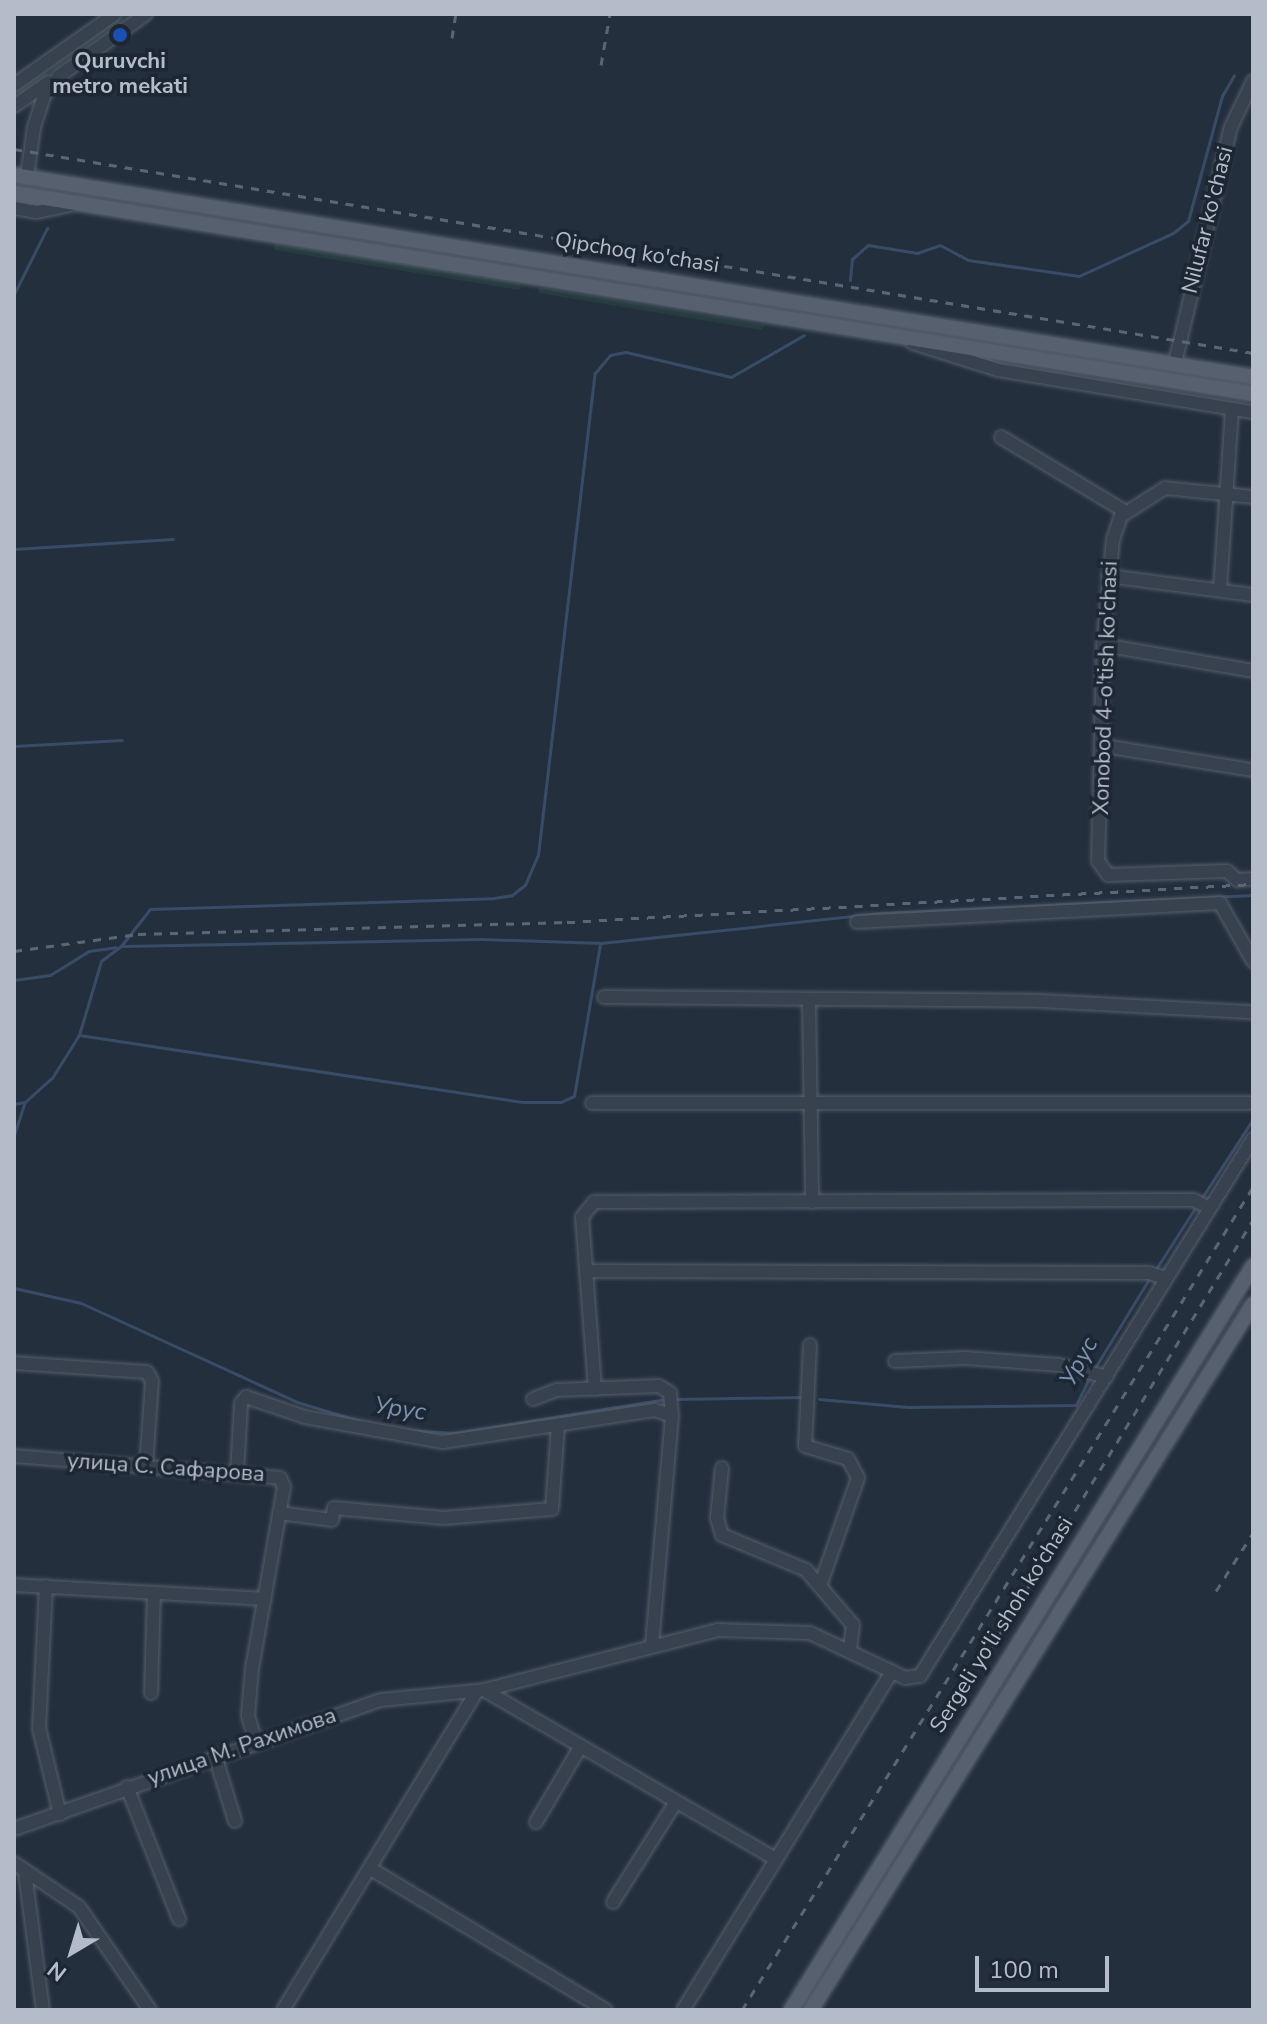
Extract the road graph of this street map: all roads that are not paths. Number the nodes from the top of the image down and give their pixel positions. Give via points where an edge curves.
1 (115, 14) edge
2 (146, 14) edge
3 (59, 76) junction
4 (1253, 81) edge
5 (14, 85) edge
6 (14, 106) edge
7 (21, 176) edge
8 (19, 194) edge
9 (80, 203) junction
10 (14, 208) edge
11 (779, 298) junction
12 (776, 315) junction
13 (880, 332) junction
14 (1175, 363) junction
15 (1253, 377) edge
16 (1253, 394) edge
17 (1232, 409) junction
18 (1253, 412) edge
19 (1001, 437) dead end
20 (1227, 494) junction
21 (1253, 497) edge
22 (1126, 512) junction
23 (1108, 576) junction
24 (1220, 590) junction
25 (1253, 595) edge
26 (1103, 645) junction
27 (1253, 671) edge
28 (1104, 746) junction
29 (1253, 770) edge
30 (1253, 879) edge
31 (857, 922) dead end
32 (1253, 961) edge
33 (604, 997) dead end
34 (809, 1002) junction
35 (1253, 1012) edge
36 (592, 1103) dead end
37 (1253, 1103) edge
38 (810, 1105) junction
39 (1253, 1139) edge
40 (812, 1202) junction
41 (1209, 1208) junction
42 (1253, 1266) edge
43 (587, 1271) junction
44 (1157, 1275) junction
45 (1253, 1304) edge
46 (810, 1345) dead end
47 (895, 1361) dead end
48 (14, 1363) edge
49 (1097, 1373) junction
50 (595, 1389) junction
51 (533, 1399) dead end
52 (671, 1405) junction
53 (558, 1425) junction
54 (14, 1456) edge
55 (146, 1466) junction
56 (722, 1468) dead end
57 (237, 1473) junction
58 (279, 1513) junction
59 (14, 1585) edge
60 (46, 1586) junction
61 (820, 1586) junction
62 (154, 1593) junction
63 (265, 1599) junction
64 (652, 1644) junction
65 (850, 1650) junction
66 (892, 1671) junction
67 (480, 1691) junction
68 (151, 1693) dead end
69 (256, 1742) junction
70 (581, 1746) junction
71 (215, 1756) junction
72 (127, 1787) junction
73 (676, 1802) junction
74 (60, 1814) junction
75 (235, 1821) dead end
76 (536, 1822) dead end
77 (14, 1829) edge
78 (775, 1859) junction
79 (14, 1863) edge
80 (371, 1869) junction
81 (25, 1872) junction
82 (613, 1902) dead end
83 (179, 1919) dead end
84 (43, 2010) edge
85 (150, 2010) edge
86 (283, 2010) edge
87 (606, 2010) edge
88 (683, 2010) edge
89 (791, 2010) edge
90 (811, 2010) edge

1 - 5 street
2 - 3 street
3 - 6 street
3 - 7 street via 38,109
4 - 14 street, Nilufar ko'chasi via 1231,127
7 - 8 main road
7 - 11 main road, Qipchoq ko'chasi
8 - 9 main road, Qipchoq ko'chasi
9 - 10 street via 37,212
9 - 12 main road, Qipchoq ko'chasi
11 - 12 main road
11 - 14 main road, Qipchoq ko'chasi
12 - 13 main road, Qipchoq ko'chasi
13 - 16 main road, Qipchoq ko'chasi
13 - 17 street via 983,366
14 - 15 main road, Qipchoq ko'chasi
17 - 18 street
17 - 20 street
19 - 22 street
20 - 21 street
20 - 22 street via 1165,488
20 - 24 street
22 - 23 street, Xonobod 4-o'tish ko'chasi via 1113,539
23 - 24 street
23 - 26 street, Xonobod 4-o'tish ko'chasi
24 - 25 street
26 - 27 street
26 - 28 street, Xonobod 4-o'tish ko'chasi
28 - 29 street
28 - 30 street, Xonobod 4-o'tish ko'chasi via 1098,867 1108,875 1227,871 1237,880
31 - 32 street via 1220,903
33 - 34 street
34 - 35 street via 1040,1001
34 - 38 street
36 - 38 street
37 - 38 street
38 - 40 street
39 - 41 street
40 - 41 street via 1194,1200
40 - 43 street via 590,1204 582,1217
41 - 44 street
42 - 89 main road, Sergeli yo‘li shoh ko‘chasi
43 - 44 street
43 - 50 street
44 - 49 street
45 - 90 main road, Sergeli yo‘li shoh ko‘chasi
46 - 61 street via 805,1446 848,1459 858,1478
47 - 49 street via 966,1358
48 - 55 street via 147,1372 152,1381
49 - 66 street via 927,1669 910,1679
50 - 51 street via 557,1390
50 - 52 street via 659,1386
52 - 53 street
52 - 64 street
53 - 57 street via 443,1442 305,1417 246,1397 241,1403
53 - 58 street, улица С. Сафарова via 552,1509 444,1518 334,1508 332,1520
54 - 55 street, улица С. Сафарова
55 - 57 street, улица С. Сафарова
56 - 61 street via 717,1518 722,1535 806,1570
57 - 58 street, улица С. Сафарова via 280,1478
58 - 63 street, улица С. Сафарова
59 - 60 street
60 - 62 street
60 - 74 street via 39,1728
61 - 65 street via 853,1625
62 - 63 street
62 - 68 street
63 - 69 street, улица С. Сафарова via 248,1716
64 - 65 street, улица М. Рахимова via 753,1627 810,1633
64 - 67 street, улица М. Рахимова
65 - 66 street, улица М. Рахимова
66 - 78 street
67 - 69 street, улица М. Рахимова via 392,1697
67 - 70 street
67 - 80 street
69 - 71 street, улица М. Рахимова
70 - 73 street
70 - 76 street
71 - 72 street, улица М. Рахимова
71 - 75 street
72 - 74 street, улица М. Рахимова
72 - 83 street
73 - 78 street
73 - 82 street
74 - 77 street, улица М. Рахимова
78 - 88 street
79 - 81 street
80 - 86 street
80 - 87 street
81 - 84 street
81 - 85 street via 79,1907

